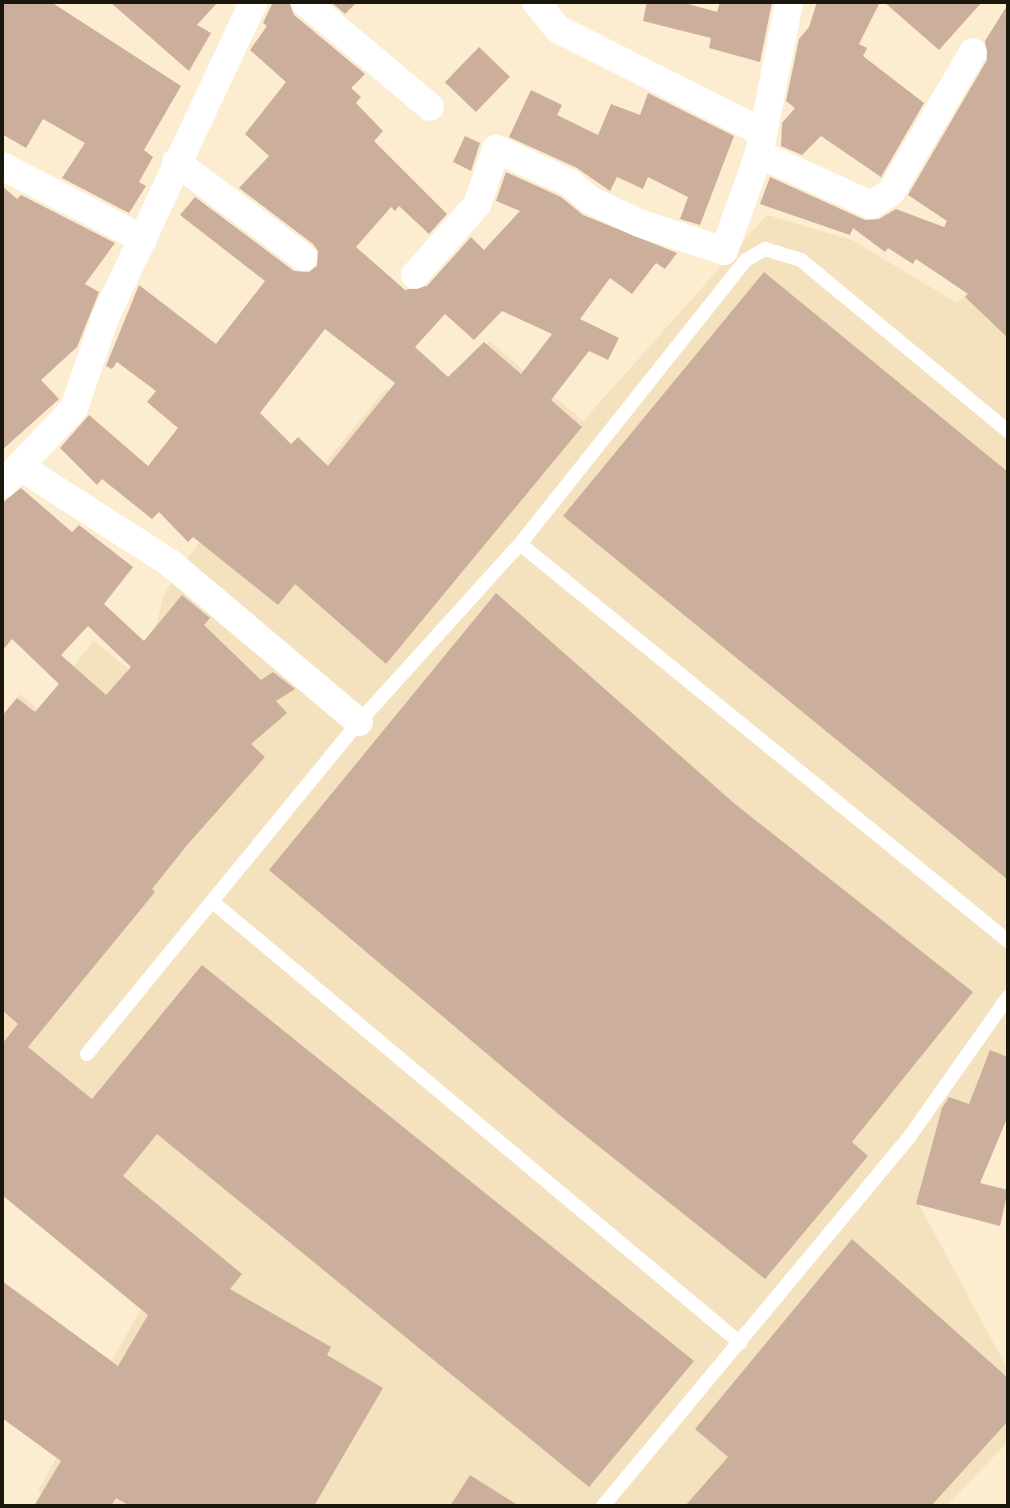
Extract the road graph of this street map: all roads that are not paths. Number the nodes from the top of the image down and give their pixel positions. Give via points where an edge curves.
1 (254, 2) edge
2 (305, 2) edge
3 (536, 2) edge
4 (789, 2) edge
5 (972, 52) dead end
6 (430, 107) dead end
7 (760, 143) junction
8 (176, 162) junction
9 (2, 166) edge
10 (143, 239) junction
11 (303, 257) dead end
12 (415, 275) dead end
13 (1008, 431) edge
14 (10, 476) edge
15 (520, 544) junction
16 (359, 722) junction
17 (214, 903) junction
18 (1008, 941) edge
19 (1008, 997) edge
20 (87, 1054) dead end
21 (740, 1343) junction
22 (603, 1506) edge

1 - 8 street
2 - 6 street
3 - 7 street via 558,29
4 - 7 street
5 - 7 street via 891,192 871,205
7 - 12 street via 724,251 639,223 590,200 570,183 496,149 477,205
8 - 10 street
8 - 11 street
9 - 10 street
10 - 14 street via 104,318 74,408
13 - 15 lane via 801,260 765,249 746,260
14 - 16 street via 170,564
15 - 16 lane
15 - 18 lane
16 - 17 lane
17 - 20 lane
17 - 21 lane
19 - 21 lane via 910,1136
21 - 22 lane

